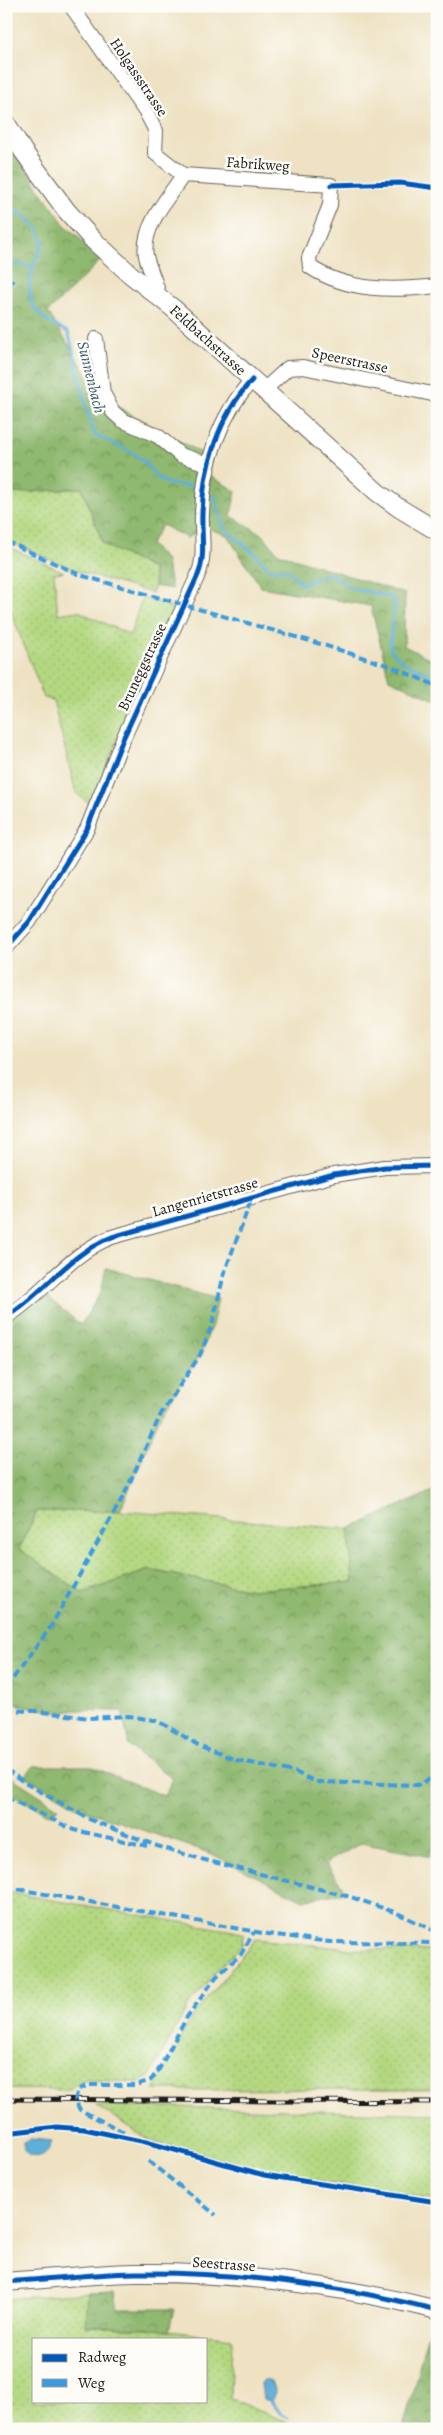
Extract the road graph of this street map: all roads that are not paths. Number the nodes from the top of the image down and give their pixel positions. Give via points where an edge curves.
1 (71, 6) edge
2 (6, 123) edge
3 (183, 175) junction
4 (437, 286) edge
5 (160, 297) junction
6 (96, 340) dead end
7 (258, 385) junction
8 (437, 395) edge
9 (208, 464) junction
10 (437, 532) edge
11 (6, 948) edge
12 (437, 1166) edge
13 (6, 1317) edge
14 (6, 2282) edge
15 (437, 2310) edge

1 - 3 street, Holgassstrasse via 147,114 156,131 155,153
2 - 5 main road, Feldbachstrasse via 74,220 118,263
3 - 4 street, Fabrikweg via 330,185 330,205 309,258 310,267 326,278 380,290
3 - 5 street via 147,237 146,256
5 - 7 main road, Feldbachstrasse
6 - 9 street via 103,393 113,412 122,420 158,436 180,456
7 - 8 street, Speerstrasse via 288,368 303,367
7 - 9 street, Bruneggstrasse via 240,394
7 - 10 main road, Feldbachstrasse via 378,492
9 - 11 street, Bruneggstrasse via 202,496 202,560 198,575 122,741 87,829 29,922
12 - 13 street, Langenrietstrasse via 385,1167 334,1175 112,1237 84,1252 31,1300
14 - 15 main road, Seestrasse via 135,2273 256,2278 371,2295

